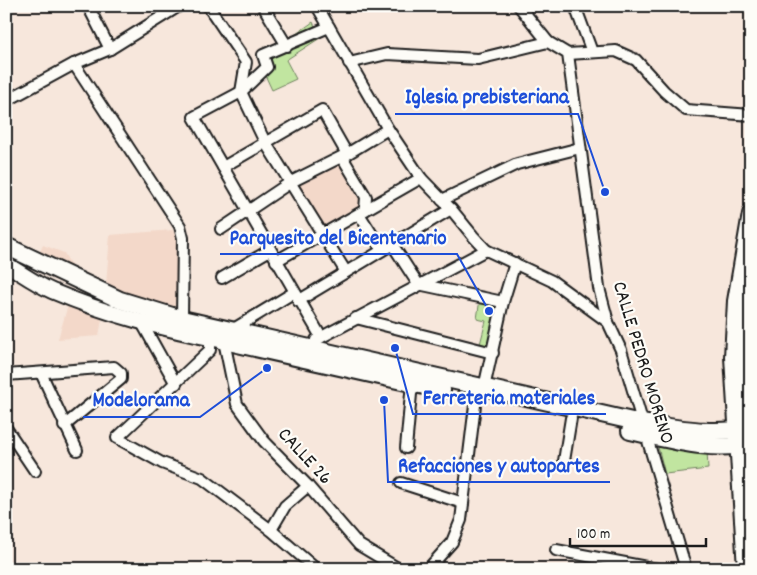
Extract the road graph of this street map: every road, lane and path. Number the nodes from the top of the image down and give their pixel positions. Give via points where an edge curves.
1 (88, 6) edge
2 (179, 6) edge
3 (208, 6) edge
4 (263, 6) edge
5 (317, 6) edge
6 (519, 6) edge
7 (575, 6) edge
8 (328, 27) junction
9 (548, 42) junction
10 (288, 46) junction
11 (110, 49) junction
12 (592, 52) junction
13 (568, 54) junction
14 (349, 63) junction
15 (74, 64) junction
16 (241, 92) junction
17 (6, 101) edge
18 (751, 115) edge
19 (388, 129) junction
20 (266, 142) junction
21 (580, 148) junction
22 (347, 154) junction
23 (223, 167) junction
24 (421, 178) junction
25 (291, 182) junction
26 (442, 200) junction
27 (451, 209) junction
28 (247, 210) junction
29 (362, 212) junction
30 (751, 214) edge
31 (221, 229) dead end
32 (324, 234) junction
33 (392, 244) junction
34 (6, 246) edge
35 (270, 250) junction
36 (382, 250) junction
37 (486, 250) junction
38 (276, 261) junction
39 (515, 263) junction
40 (6, 264) edge
41 (346, 272) junction
42 (222, 278) dead end
43 (418, 284) junction
44 (751, 286) edge
45 (296, 297) junction
46 (503, 302) junction
47 (356, 318) junction
48 (182, 319) junction
49 (608, 322) junction
50 (142, 323) junction
51 (222, 337) junction
52 (320, 337) junction
53 (305, 346) junction
54 (494, 353) junction
55 (41, 373) junction
56 (394, 373) junction
57 (6, 375) edge
58 (412, 383) junction
59 (176, 384) junction
60 (480, 393) junction
61 (571, 418) junction
62 (751, 419) edge
63 (64, 426) junction
64 (6, 428) edge
65 (643, 428) junction
66 (744, 437) edge
67 (406, 448) dead end
68 (77, 450) dead end
69 (564, 461) dead end
70 (35, 471) dead end
71 (401, 483) dead end
72 (308, 486) junction
73 (463, 503) junction
74 (271, 530) junction
75 (556, 550) dead end
76 (429, 568) edge
77 (316, 569) edge
78 (399, 569) edge
79 (658, 569) edge
80 (686, 569) edge
81 (746, 569) edge

1 - 11 street
2 - 11 street
3 - 16 street via 246,62
4 - 10 street
5 - 8 street
6 - 9 street
7 - 12 street
8 - 10 street
8 - 14 street
9 - 13 street
9 - 14 street via 478,59 387,54
10 - 16 street via 263,55 267,67
11 - 15 street
12 - 13 street
12 - 18 street via 616,51 636,60 686,110
13 - 21 street, CALLE PEDRO MORENO
14 - 19 street
15 - 17 street
15 - 48 street via 180,226 184,238
16 - 20 street
16 - 23 street via 194,117
19 - 22 street
19 - 24 street
20 - 22 street via 322,110
20 - 23 street
20 - 25 street
21 - 26 street via 517,164
21 - 49 street, CALLE PEDRO MORENO via 599,288
22 - 25 street
22 - 29 street via 344,160 366,197
23 - 28 street
24 - 26 street
24 - 29 street
25 - 28 street
25 - 32 street
26 - 27 street
27 - 33 street
27 - 37 street
28 - 31 street
28 - 35 street
29 - 32 street
29 - 36 street
30 - 66 main road via 736,301 733,357
32 - 38 street
32 - 41 street
33 - 36 street
33 - 43 street
34 - 48 main road via 120,300
35 - 38 street
35 - 42 street
36 - 41 street
37 - 39 street
37 - 43 street
38 - 45 street
39 - 46 street
39 - 49 street via 552,281
40 - 50 main road via 50,290
41 - 45 street
43 - 46 street
43 - 47 street
44 - 62 main road via 743,364
45 - 51 street
45 - 52 street
46 - 54 street
47 - 52 street
47 - 54 street
48 - 51 main road
49 - 65 street, CALLE PEDRO MORENO via 621,350
50 - 51 main road
50 - 59 street
51 - 53 main road
51 - 56 main road
51 - 59 street
51 - 72 street, CALLE 26 via 237,404 264,441
52 - 53 street
53 - 56 main road
54 - 60 street
55 - 57 street
55 - 63 street
55 - 63 street via 114,367 121,373 121,380
56 - 58 main road
56 - 60 main road
58 - 60 main road
58 - 67 street
59 - 74 street via 117,438 162,463 202,478
60 - 61 main road
60 - 65 main road
60 - 73 street
61 - 65 main road
61 - 69 street
63 - 68 street
64 - 70 street
65 - 66 main road
65 - 80 street, CALLE PEDRO MORENO
66 - 81 main road
71 - 73 street
72 - 74 street via 285,506
72 - 78 street, CALLE 26 via 359,545
73 - 76 street via 461,520 452,542
74 - 77 street
75 - 79 street

